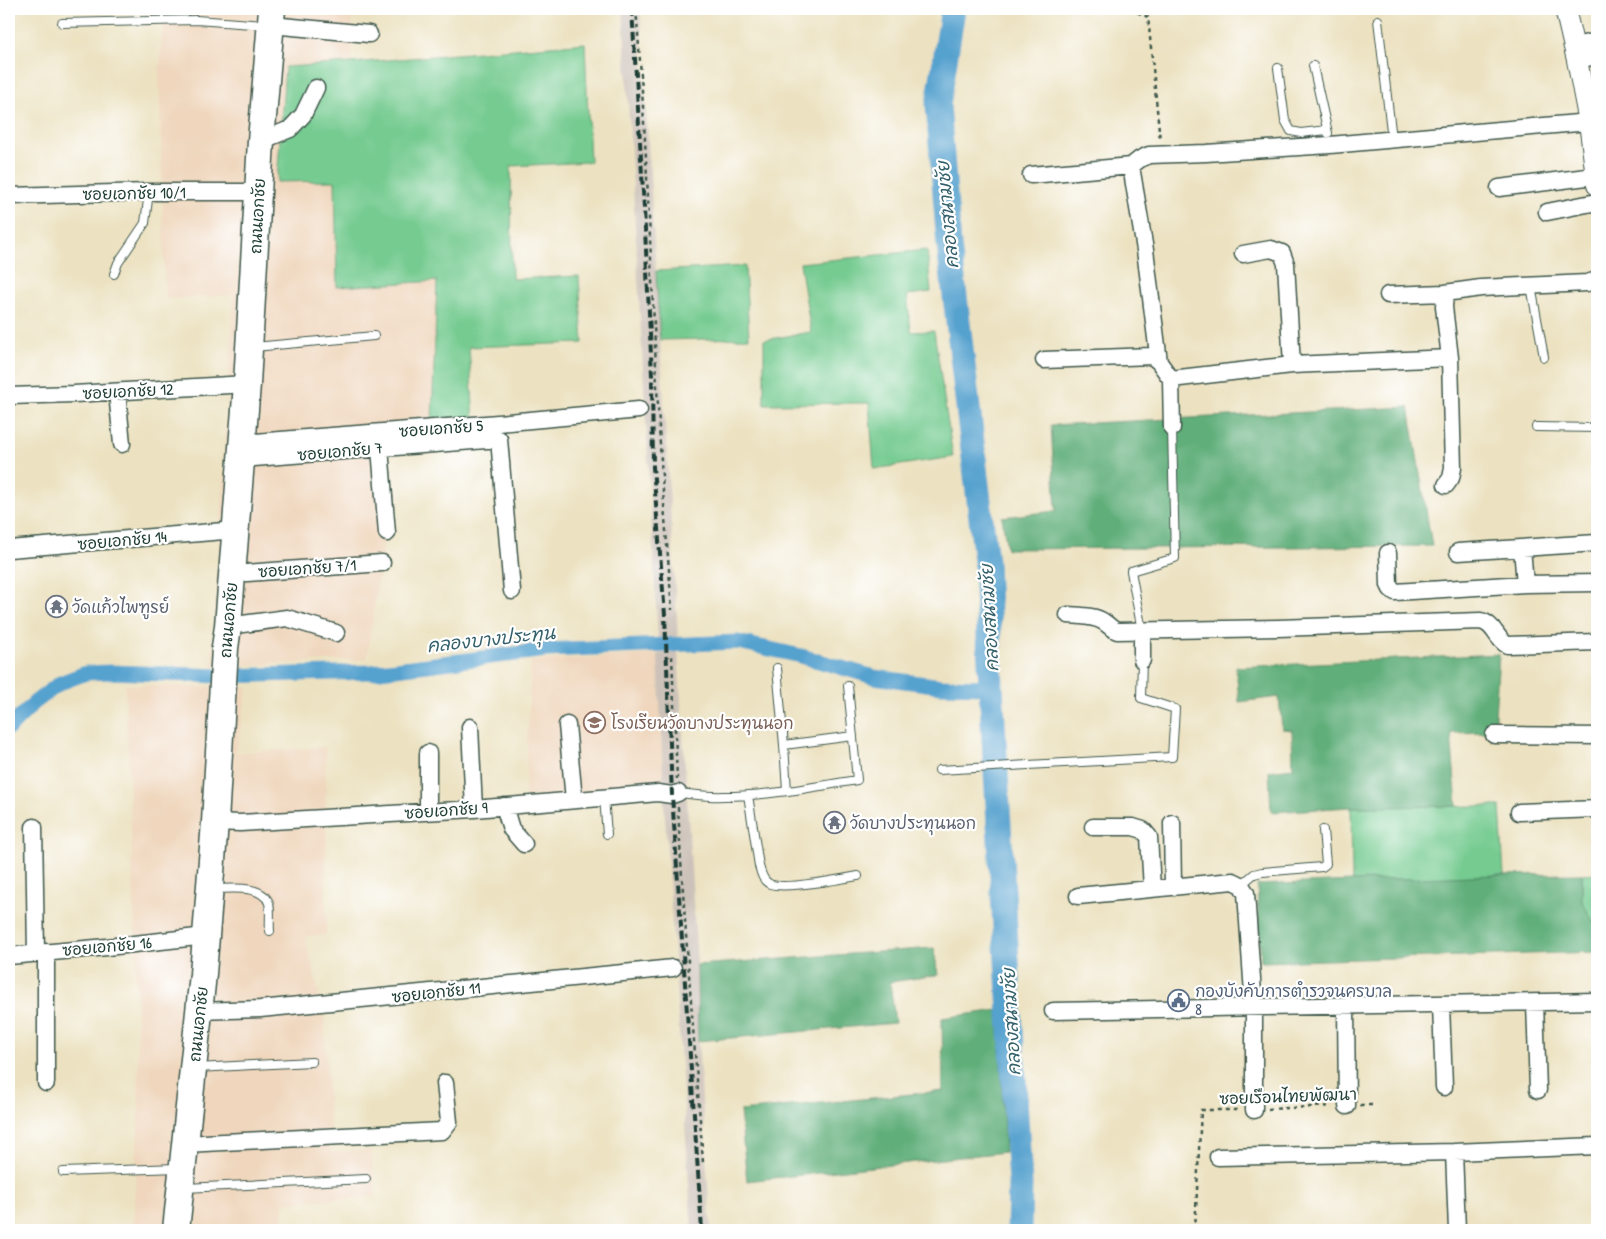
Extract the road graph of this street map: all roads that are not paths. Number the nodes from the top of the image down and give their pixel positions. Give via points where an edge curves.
1 (1565, 9) edge
2 (271, 17) edge
3 (1378, 20) dead end
4 (62, 22) dead end
5 (369, 34) dead end
6 (1597, 41) edge
7 (1576, 53) junction
8 (1597, 56) edge
9 (1313, 66) dead end
10 (1278, 68) dead end
11 (316, 88) dead end
12 (1589, 122) junction
13 (1328, 138) junction
14 (1392, 139) junction
15 (261, 141) junction
16 (1131, 166) junction
17 (1031, 174) dead end
18 (1596, 180) edge
19 (1499, 188) dead end
20 (148, 192) junction
21 (258, 192) junction
22 (9, 196) edge
23 (1597, 202) edge
24 (1547, 212) dead end
25 (1243, 254) dead end
26 (114, 274) dead end
27 (1597, 280) edge
28 (1531, 286) junction
29 (1445, 293) junction
30 (1388, 295) dead end
31 (374, 336) dead end
32 (249, 348) junction
33 (1544, 357) dead end
34 (1450, 358) junction
35 (1044, 360) dead end
36 (1159, 362) junction
37 (1292, 365) junction
38 (1171, 379) junction
39 (247, 384) junction
40 (117, 392) junction
41 (9, 396) edge
42 (640, 410) dead end
43 (1536, 427) dead end
44 (1172, 428) joint
45 (1597, 428) edge
46 (122, 444) dead end
47 (380, 448) junction
48 (242, 451) junction
49 (1446, 485) dead end
50 (236, 530) junction
51 (387, 532) dead end
52 (1597, 543) edge
53 (1522, 548) junction
54 (9, 549) edge
55 (1458, 552) dead end
56 (1388, 553) dead end
57 (382, 563) dead end
58 (232, 574) junction
59 (1597, 583) edge
60 (1525, 584) junction
61 (512, 591) dead end
62 (1068, 615) dead end
63 (1142, 631) junction
64 (336, 633) dead end
65 (227, 637) junction
66 (1597, 642) edge
67 (1142, 660) joint
68 (777, 668) dead end
69 (848, 686) dead end
70 (567, 724) dead end
71 (470, 727) dead end
72 (853, 736) junction
73 (1494, 736) dead end
74 (1597, 736) edge
75 (784, 744) junction
76 (428, 753) dead end
77 (940, 770) dead end
78 (787, 791) junction
79 (678, 793) joint
80 (748, 795) junction
81 (604, 798) junction
82 (574, 800) junction
83 (504, 806) junction
84 (474, 809) junction
85 (1597, 809) edge
86 (428, 811) junction
87 (1518, 812) dead end
88 (215, 822) junction
89 (1172, 823) dead end
90 (34, 826) dead end
91 (1093, 827) dead end
92 (1323, 830) dead end
93 (607, 834) dead end
94 (524, 844) dead end
95 (858, 876) dead end
96 (1241, 885) junction
97 (1173, 887) junction
98 (210, 888) junction
99 (1152, 890) junction
100 (1078, 896) dead end
101 (270, 931) dead end
102 (206, 936) junction
103 (41, 952) junction
104 (9, 956) edge
105 (674, 968) dead end
106 (1597, 1002) edge
107 (1535, 1003) junction
108 (1441, 1004) junction
109 (1346, 1006) junction
110 (1254, 1008) junction
111 (199, 1011) junction
112 (1053, 1011) dead end
113 (312, 1062) dead end
114 (193, 1068) junction
115 (46, 1083) dead end
116 (444, 1083) dead end
117 (1444, 1087) dead end
118 (1538, 1090) dead end
119 (1347, 1106) road end
120 (1254, 1110) road end
121 (1597, 1146) edge
122 (1454, 1152) junction
123 (1218, 1157) dead end
124 (182, 1167) junction
125 (63, 1172) dead end
126 (366, 1178) dead end
127 (176, 1230) edge
128 (1457, 1230) edge

1 - 7 street
2 - 4 lane
2 - 5 street
2 - 15 main road, ถนนเอกชัย
3 - 14 lane
6 - 7 street
7 - 8 street
7 - 12 street
9 - 13 lane
10 - 13 lane via 1285,120 1291,131
11 - 15 street via 304,115 290,129
12 - 14 street
12 - 18 street
13 - 14 street
13 - 16 street via 1206,153 1149,155
15 - 21 main road, ถนนเอกชัย
16 - 17 street
16 - 36 street
18 - 19 street
20 - 21 street, ซอยเอกชัย 10/1
20 - 22 street, ซอยเอกชัย 10/1
20 - 26 lane via 145,223 118,262
21 - 32 main road, ถนนเอกชัย
23 - 24 street
25 - 37 street via 1271,248 1282,253 1286,264
27 - 28 street
28 - 29 street
28 - 33 lane
29 - 30 street
29 - 34 street
31 - 32 lane
32 - 39 main road, ถนนเอกชัย
34 - 37 street
34 - 49 street via 1453,468
35 - 36 street via 1152,356
36 - 38 street
37 - 38 street
38 - 44 street
39 - 40 street, ซอยเอกชัย 12
39 - 48 main road, ถนนเอกชัย
40 - 41 street, ซอยเอกชัย 12
40 - 46 street
42 - 48 street, ซอยเอกชัย 5
43 - 45 lane
44 - 63 lane via 1175,558 1131,571
47 - 48 street, ซอยเอกชัย 7
47 - 51 street
47 - 61 street, ซอยเอกชัย 7 via 499,439
48 - 50 main road, ถนนเอกชัย
50 - 54 street, ซอยเอกชัย 14
50 - 58 main road, ถนนเอกชัย
52 - 53 street
53 - 55 street
53 - 60 street
56 - 60 street via 1390,585 1395,592
57 - 58 street, ซอยเอกชัย 7/1
58 - 65 main road, ถนนเอกชัย
59 - 60 street
62 - 63 street via 1094,617 1117,631
63 - 66 street via 1480,621 1486,622 1507,645
63 - 67 street
64 - 65 street via 287,618
65 - 88 main road, ถนนเอกชัย
67 - 77 lane via 1141,698 1175,709 1172,756
68 - 75 lane
69 - 72 lane
70 - 82 street
71 - 84 street
72 - 75 lane
72 - 78 lane via 858,780
73 - 74 street
75 - 78 lane
76 - 86 street
78 - 80 lane
79 - 80 lane
79 - 81 street, ซอยเอกชัย 9
80 - 95 lane via 762,876 766,883 795,885
81 - 82 street, ซอยเอกชัย 9
81 - 93 lane
82 - 83 street, ซอยเอกชัย 9
83 - 84 street, ซอยเอกชัย 9
83 - 94 street via 510,829
84 - 86 street, ซอยเอกชัย 9
85 - 87 street
86 - 88 street, ซอยเอกชัย 9
88 - 98 main road, ถนนเอกชัย
89 - 97 street
90 - 103 street
91 - 99 street via 1144,830 1149,837
92 - 96 lane via 1326,864 1322,868 1262,872 1254,874
96 - 97 street via 1233,881
96 - 110 street via 1246,893
97 - 99 street
98 - 101 lane via 247,889 262,894 268,903
98 - 102 main road, ถนนเอกชัย
99 - 100 street
102 - 103 street, ซอยเอกชัย 16
102 - 111 main road, ถนนเอกชัย
103 - 104 street, ซอยเอกชัย 16
103 - 115 street
105 - 111 street, ซอยเอกชัย 11 via 270,1008
106 - 107 street
107 - 108 street
107 - 118 street
108 - 109 street
108 - 117 street
109 - 110 street
109 - 119 street
110 - 112 street
110 - 120 street
111 - 114 main road, ถนนเอกชัย
113 - 114 lane
114 - 124 main road, ถนนเอกชัย
116 - 124 street via 449,1122 442,1131
121 - 122 street
122 - 123 street
122 - 128 street
124 - 125 lane
124 - 126 lane
124 - 127 main road, ถนนเอกชัย

